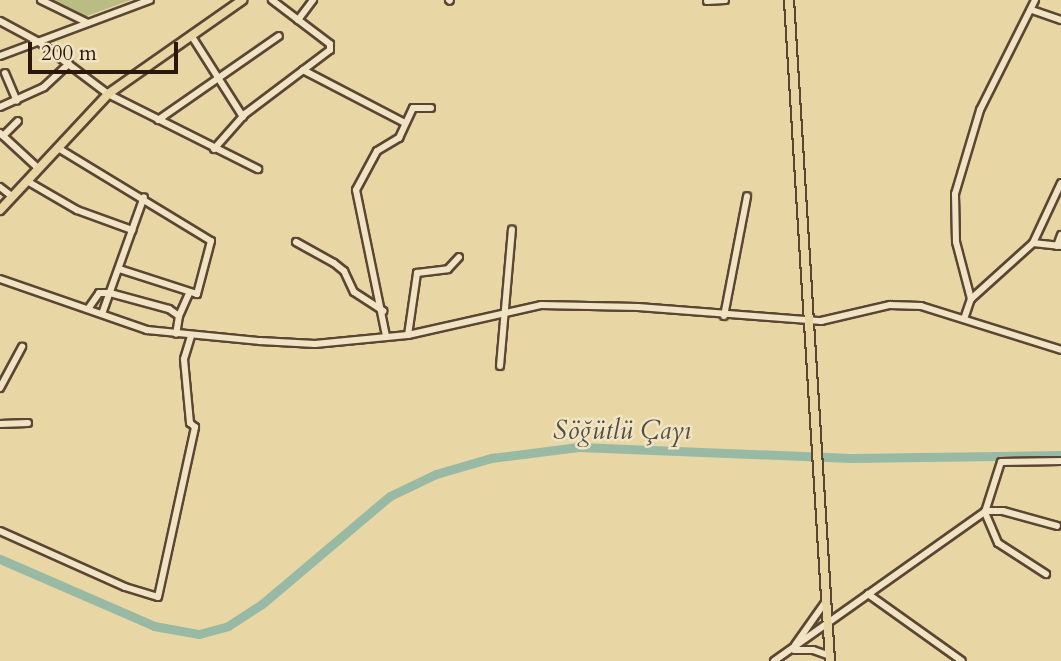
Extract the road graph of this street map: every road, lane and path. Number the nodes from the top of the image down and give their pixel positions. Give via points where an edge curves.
1 (41, 0) edge
2 (150, 0) edge
3 (242, 0) edge
4 (272, 0) edge
5 (313, 0) edge
6 (725, 0) edge
7 (789, 0) edge
8 (1035, 0) edge
9 (707, 1) edge
10 (1032, 10) junction
11 (298, 20) junction
12 (1061, 20) edge
13 (0, 21) edge
14 (88, 23) junction
15 (191, 35) junction
16 (279, 36) dead end
17 (39, 41) junction
18 (0, 57) edge
19 (69, 64) junction
20 (303, 70) junction
21 (5, 73) dead end
22 (218, 77) junction
23 (108, 94) junction
24 (17, 101) junction
25 (0, 107) edge
26 (431, 108) dead end
27 (243, 117) junction
28 (158, 120) junction
29 (18, 121) dead end
30 (403, 121) junction
31 (2, 135) edge
32 (58, 148) junction
33 (214, 149) junction
34 (39, 169) junction
35 (258, 169) dead end
36 (27, 181) junction
37 (1061, 183) edge
38 (0, 187) edge
39 (747, 196) dead end
40 (13, 197) junction
41 (144, 197) junction
42 (0, 211) edge
43 (132, 230) junction
44 (512, 230) dead end
45 (1061, 235) edge
46 (296, 242) dead end
47 (1033, 243) junction
48 (1059, 246) edge
49 (459, 257) dead end
50 (119, 269) junction
51 (0, 279) edge
52 (110, 293) junction
53 (189, 294) junction
54 (971, 299) junction
55 (88, 309) junction
56 (383, 312) junction
57 (504, 313) junction
58 (102, 314) junction
59 (179, 316) junction
60 (724, 316) junction
61 (964, 319) junction
62 (810, 320) junction
63 (176, 334) junction
64 (408, 335) junction
65 (191, 336) junction
66 (386, 336) junction
67 (22, 347) dead end
68 (1061, 350) edge
69 (500, 366) dead end
70 (0, 388) edge
71 (28, 423) dead end
72 (0, 424) edge
73 (1061, 461) edge
74 (985, 512) junction
75 (1057, 526) dead end
76 (0, 531) edge
77 (1046, 573) dead end
78 (868, 594) junction
79 (826, 601) junction
80 (827, 627) junction
81 (790, 650) junction
82 (830, 659) edge
83 (774, 661) edge
84 (962, 661) edge

1 - 14 street
2 - 14 street
3 - 15 main road
4 - 11 street
5 - 11 street
6 - 9 street
7 - 62 main road
8 - 10 street
10 - 12 street
10 - 54 street via 980,110 955,194 956,242
11 - 20 street via 330,44 325,55
13 - 17 street
14 - 17 street
15 - 22 street
15 - 23 main road
16 - 22 street
17 - 18 street
17 - 19 street
19 - 23 street
19 - 24 street via 44,87
20 - 27 street
20 - 30 street
21 - 24 street
22 - 27 street
22 - 28 street
23 - 28 street
23 - 32 main road
24 - 25 street
26 - 30 street via 413,108
27 - 33 street
28 - 33 street
29 - 31 street
30 - 56 street via 399,138 377,151 356,190
31 - 34 street
32 - 34 main road
32 - 41 street
33 - 35 street
34 - 36 main road
36 - 40 main road
36 - 43 street via 78,210
37 - 47 street
38 - 40 street
39 - 60 street
40 - 42 main road
41 - 43 street
41 - 53 street via 211,241 197,294
43 - 50 street
44 - 57 street
45 - 48 street
46 - 56 street via 344,271 354,292
47 - 48 street
47 - 54 street
49 - 64 street via 449,269 417,273
50 - 52 street
50 - 53 street
51 - 55 street
52 - 55 street via 99,293
52 - 58 street
52 - 59 street
53 - 59 street
54 - 61 street
55 - 58 street
56 - 66 street
57 - 60 street via 541,305 583,304
57 - 64 street
57 - 69 street
58 - 63 street
59 - 63 street
60 - 62 street
61 - 62 street via 921,306 890,305
61 - 68 street
62 - 79 main road
63 - 65 street
64 - 66 street
65 - 66 street via 315,344
65 - 76 street via 184,359 190,424 195,427 158,597
67 - 70 street
71 - 72 street
73 - 74 street via 1001,462
74 - 75 street via 1003,511
74 - 77 street via 998,543
74 - 78 street
78 - 80 street via 838,612
78 - 84 street
79 - 80 main road
79 - 81 street
80 - 81 street
80 - 82 main road
81 - 82 street via 813,650
81 - 83 street

